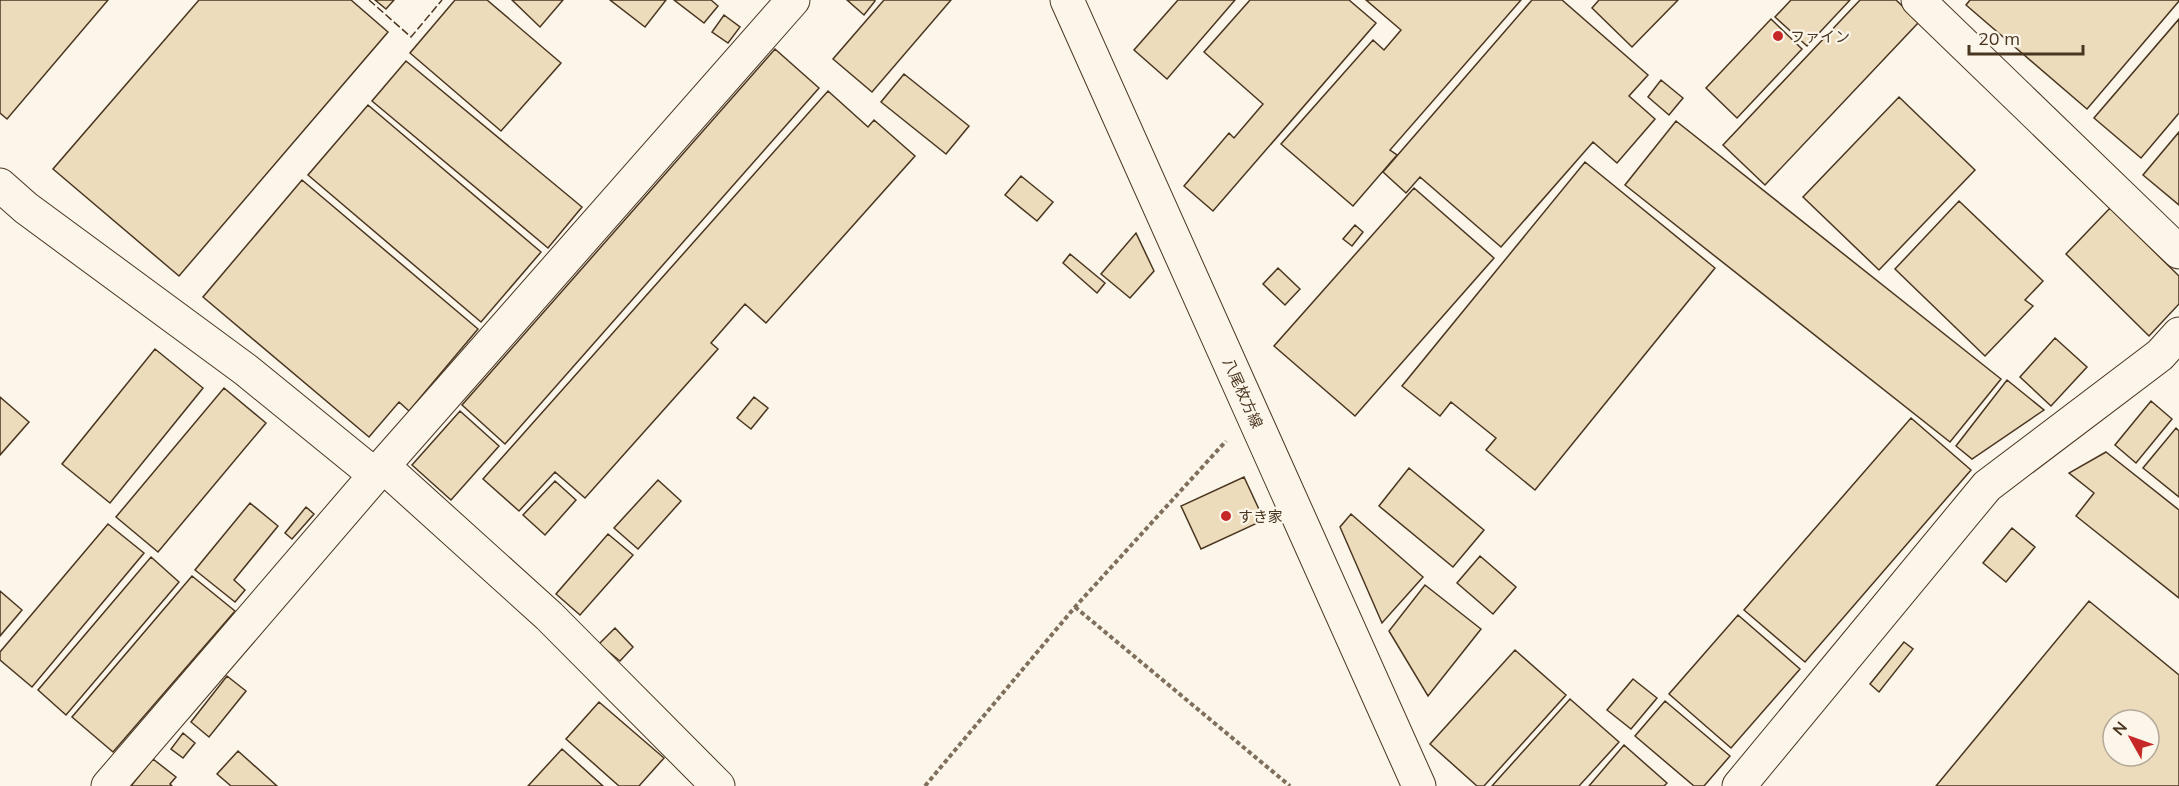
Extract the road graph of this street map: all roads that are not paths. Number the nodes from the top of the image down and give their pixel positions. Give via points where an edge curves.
1 (793, 0) edge
2 (1067, 0) edge
3 (1934, 6) edge
4 (0, 185) edge
5 (2179, 252) edge
6 (2179, 334) edge
7 (379, 470) junction
8 (108, 786) edge
9 (718, 786) edge
10 (1419, 786) edge
11 (1739, 786) edge

1 - 7 street
2 - 10 street, 八尾枚方線
3 - 5 street
4 - 7 street
6 - 11 street via 2160,355 1987,486
7 - 8 street
7 - 9 street via 549,616

